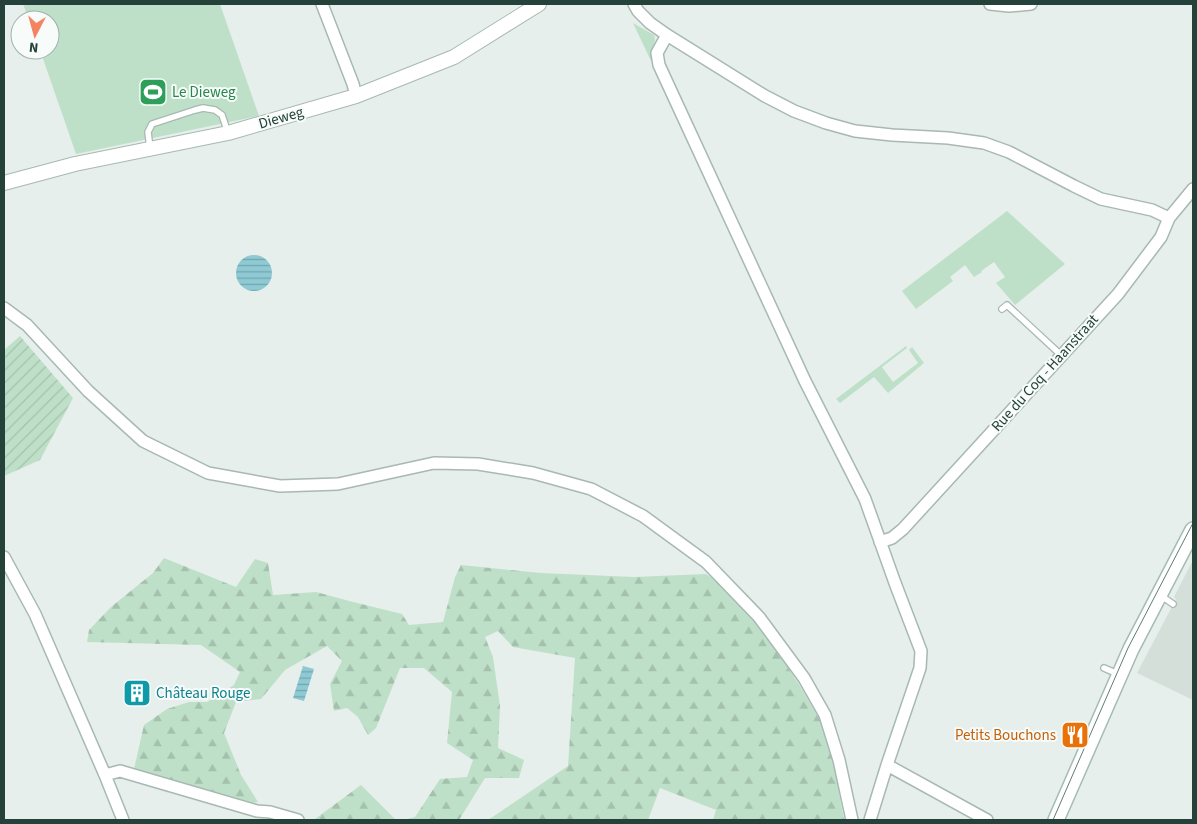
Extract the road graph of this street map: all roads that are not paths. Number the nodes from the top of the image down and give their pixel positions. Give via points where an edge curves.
1 (322, 4) edge
2 (540, 4) edge
3 (634, 4) edge
4 (990, 4) edge
5 (1031, 4) edge
6 (667, 35) junction
7 (356, 96) junction
8 (228, 133) junction
9 (150, 149) junction
10 (4, 183) edge
11 (1193, 188) edge
12 (1169, 218) junction
13 (4, 308) edge
14 (1002, 309) dead end
15 (1061, 355) junction
16 (1193, 530) edge
17 (880, 542) junction
18 (1190, 546) edge
19 (4, 557) edge
20 (1160, 595) junction
21 (1173, 604) dead end
22 (1104, 668) dead end
23 (1119, 675) junction
24 (887, 765) junction
25 (105, 775) junction
26 (123, 820) edge
27 (298, 820) edge
28 (852, 820) edge
29 (870, 820) edge
30 (987, 820) edge
31 (1056, 820) edge

1 - 7 street
2 - 7 street, Dieweg via 454,57
3 - 6 street via 650,23
4 - 5 street
6 - 12 street via 765,96 826,123 855,131 984,143 1009,152 1101,199 1152,210
6 - 17 street via 657,53 659,66 805,381 865,499
7 - 8 street, Dieweg
8 - 9 street, Dieweg
8 - 9 lane via 222,115 216,110 203,108 152,124 148,132
9 - 10 street, Dieweg
11 - 12 street, Rue du Coq - Haanstraat
12 - 15 street, Rue du Coq - Haanstraat via 1161,237 1118,294
13 - 28 street via 26,325 88,391 143,441 208,473 280,486 338,484 434,463 478,464 533,473 591,489 643,516 706,562 758,617 804,678 825,715
14 - 15 lane via 1007,305
15 - 17 street, Rue du Coq - Haanstraat via 903,529
16 - 18 main road
17 - 24 street via 921,650 920,668
18 - 20 main road
19 - 25 street via 35,614
20 - 21 lane
20 - 23 main road
22 - 23 lane
23 - 31 main road
24 - 29 street
24 - 30 street
25 - 26 street
25 - 27 street via 120,771

